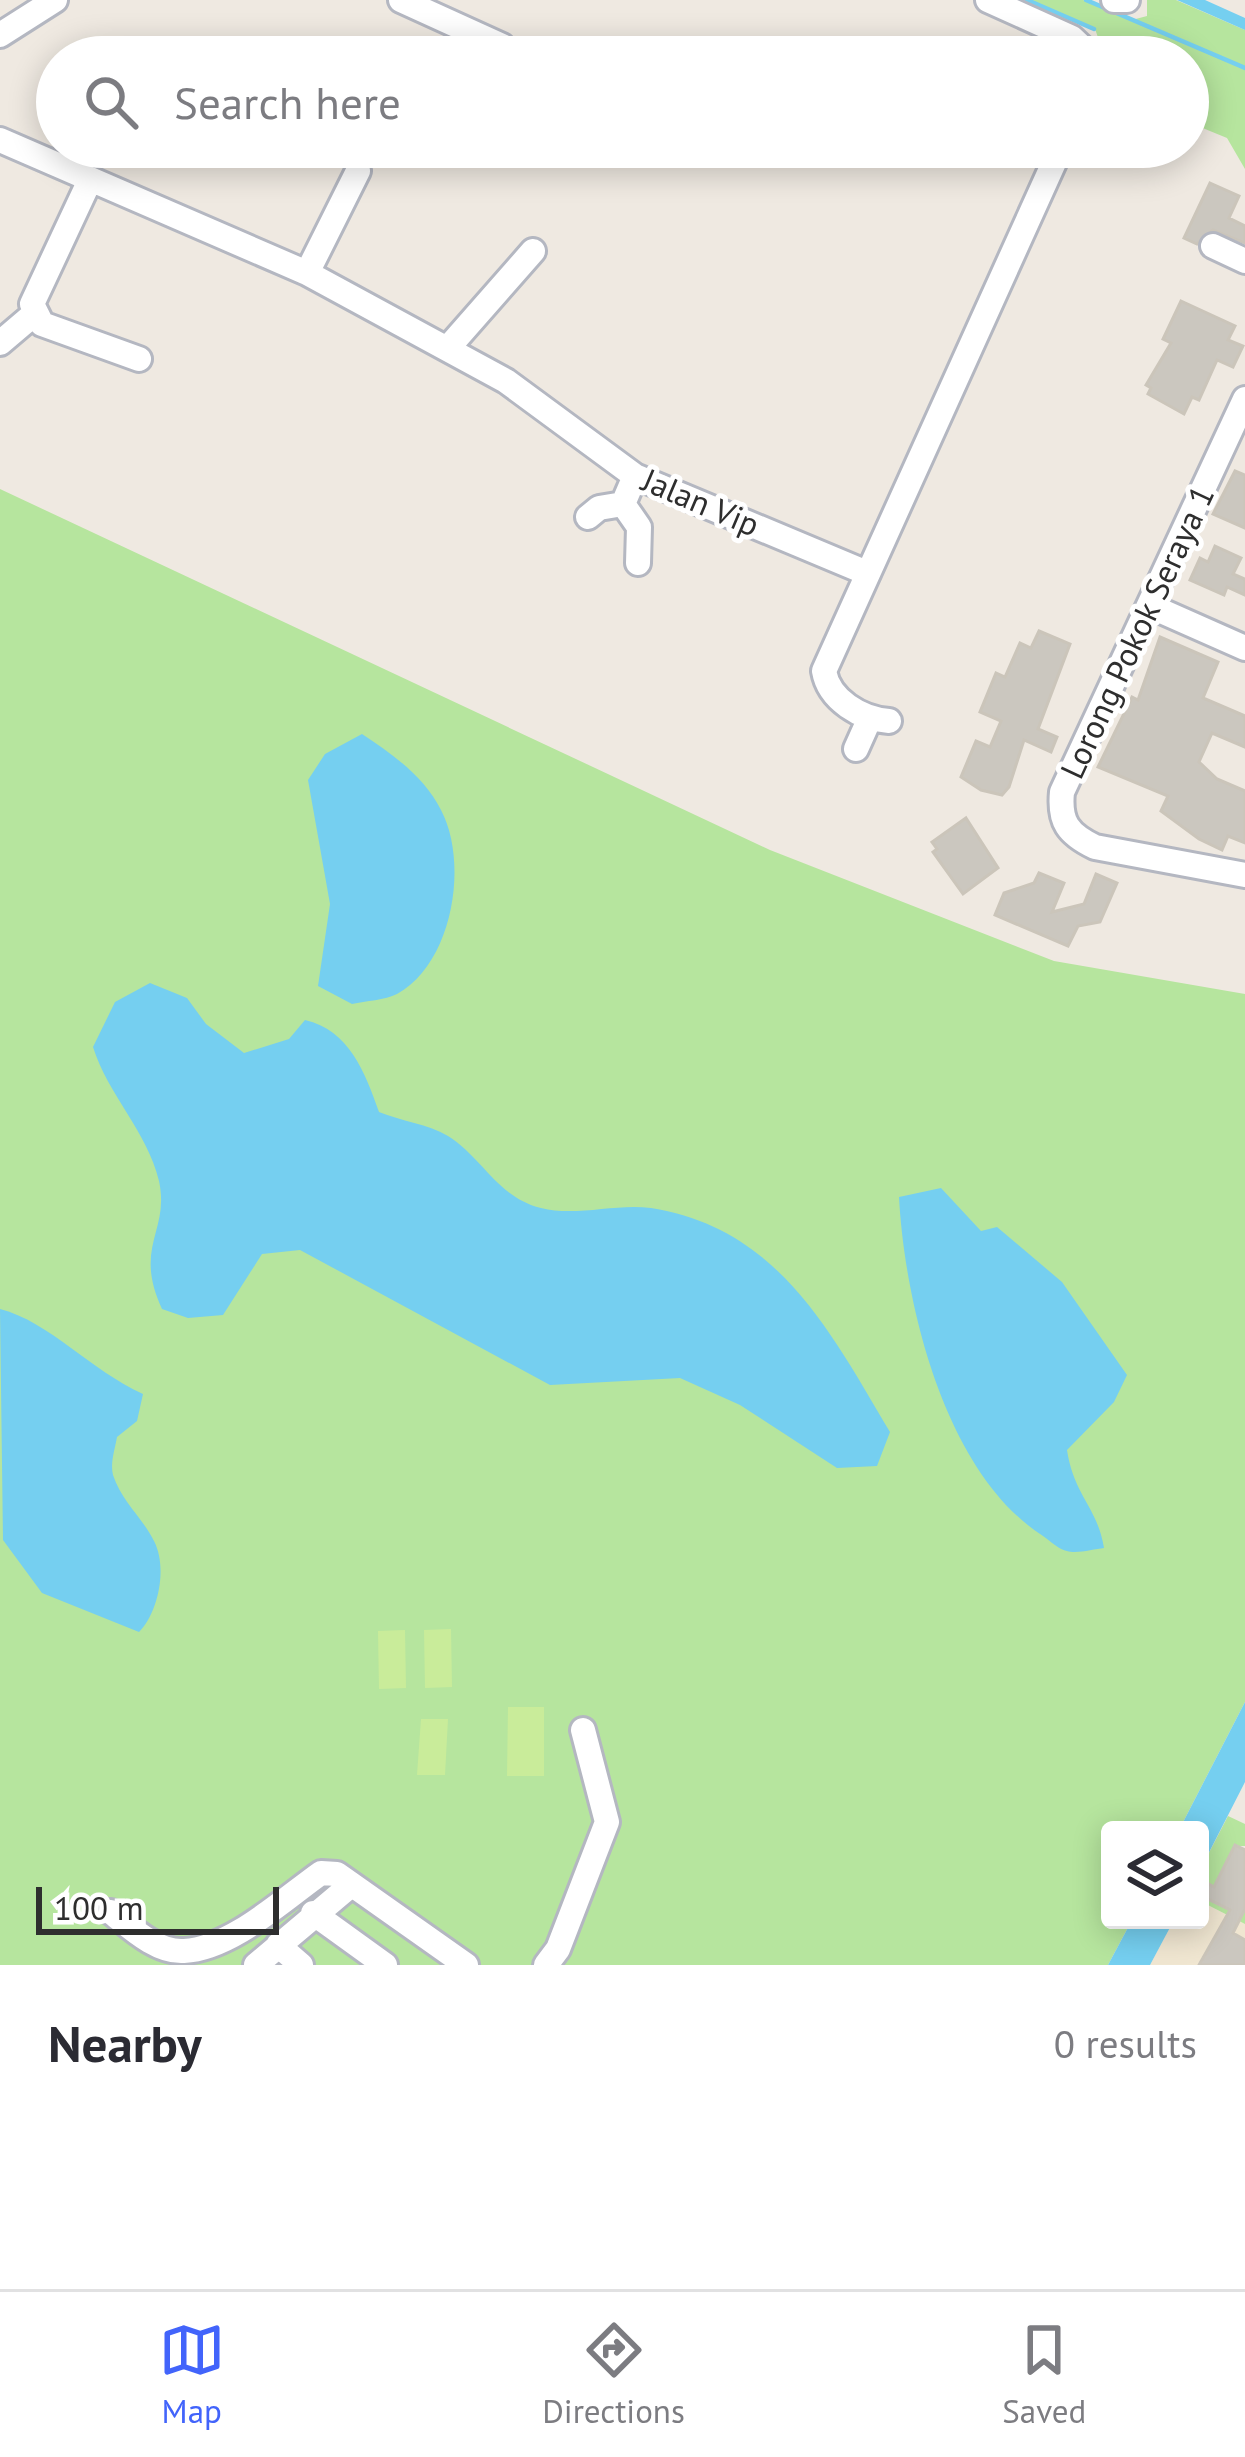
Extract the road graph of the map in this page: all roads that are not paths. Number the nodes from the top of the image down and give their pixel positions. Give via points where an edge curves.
1 (55, 0) edge
2 (401, 0) edge
3 (988, 0) edge
4 (1114, 0) edge
5 (1127, 0) edge
6 (0, 35) edge
7 (480, 36) edge
8 (1068, 36) edge
9 (0, 140) edge
10 (36, 156) edge
11 (63, 168) edge
12 (1051, 168) edge
13 (358, 171) dead end
14 (90, 180) junction
15 (1213, 246) dead end
16 (533, 251) dead end
17 (1245, 261) edge
18 (307, 273) junction
19 (33, 315) junction
20 (0, 343) edge
21 (448, 349) junction
22 (139, 359) dead end
23 (1245, 399) edge
24 (1240, 425) edge
25 (635, 476) junction
26 (623, 504) junction
27 (588, 517) dead end
28 (638, 563) dead end
29 (867, 573) junction
30 (1150, 606) junction
31 (1245, 648) edge
32 (856, 748) dead end
33 (1245, 875) edge
34 (583, 1730) dead end
35 (351, 1885) junction
36 (111, 1912) dead end
37 (313, 1913) junction
38 (220, 1940) junction
39 (278, 1945) junction
40 (246, 1965) edge
41 (256, 1965) edge
42 (301, 1965) edge
43 (385, 1965) edge
44 (466, 1965) edge
45 (545, 1965) edge

1 - 6 street
2 - 7 street
3 - 8 street
4 - 5 street
9 - 10 street, Jalan Vip
11 - 14 street, Jalan Vip
12 - 29 street
13 - 18 street
14 - 18 street, Jalan Vip
14 - 19 street
15 - 17 street
16 - 21 street
18 - 21 street, Jalan Vip
19 - 20 street
19 - 22 street
21 - 25 street, Jalan Vip via 506,381
23 - 24 street, Lorong Pokok Seraya 1
24 - 30 street, Lorong Pokok Seraya 1
25 - 26 street
25 - 29 street, Jalan Vip
26 - 27 street
26 - 28 street via 639,527
29 - 32 street via 824,670 827,688 879,720
30 - 31 street
30 - 33 street, Lorong Pokok Seraya 1 via 1063,792 1066,827 1094,848
34 - 45 street via 607,1822 559,1949
35 - 37 street
35 - 38 street via 321,1873
35 - 44 street
36 - 38 street via 161,1947 184,1951
37 - 39 street
37 - 43 street
38 - 40 street
39 - 41 street
39 - 42 street

